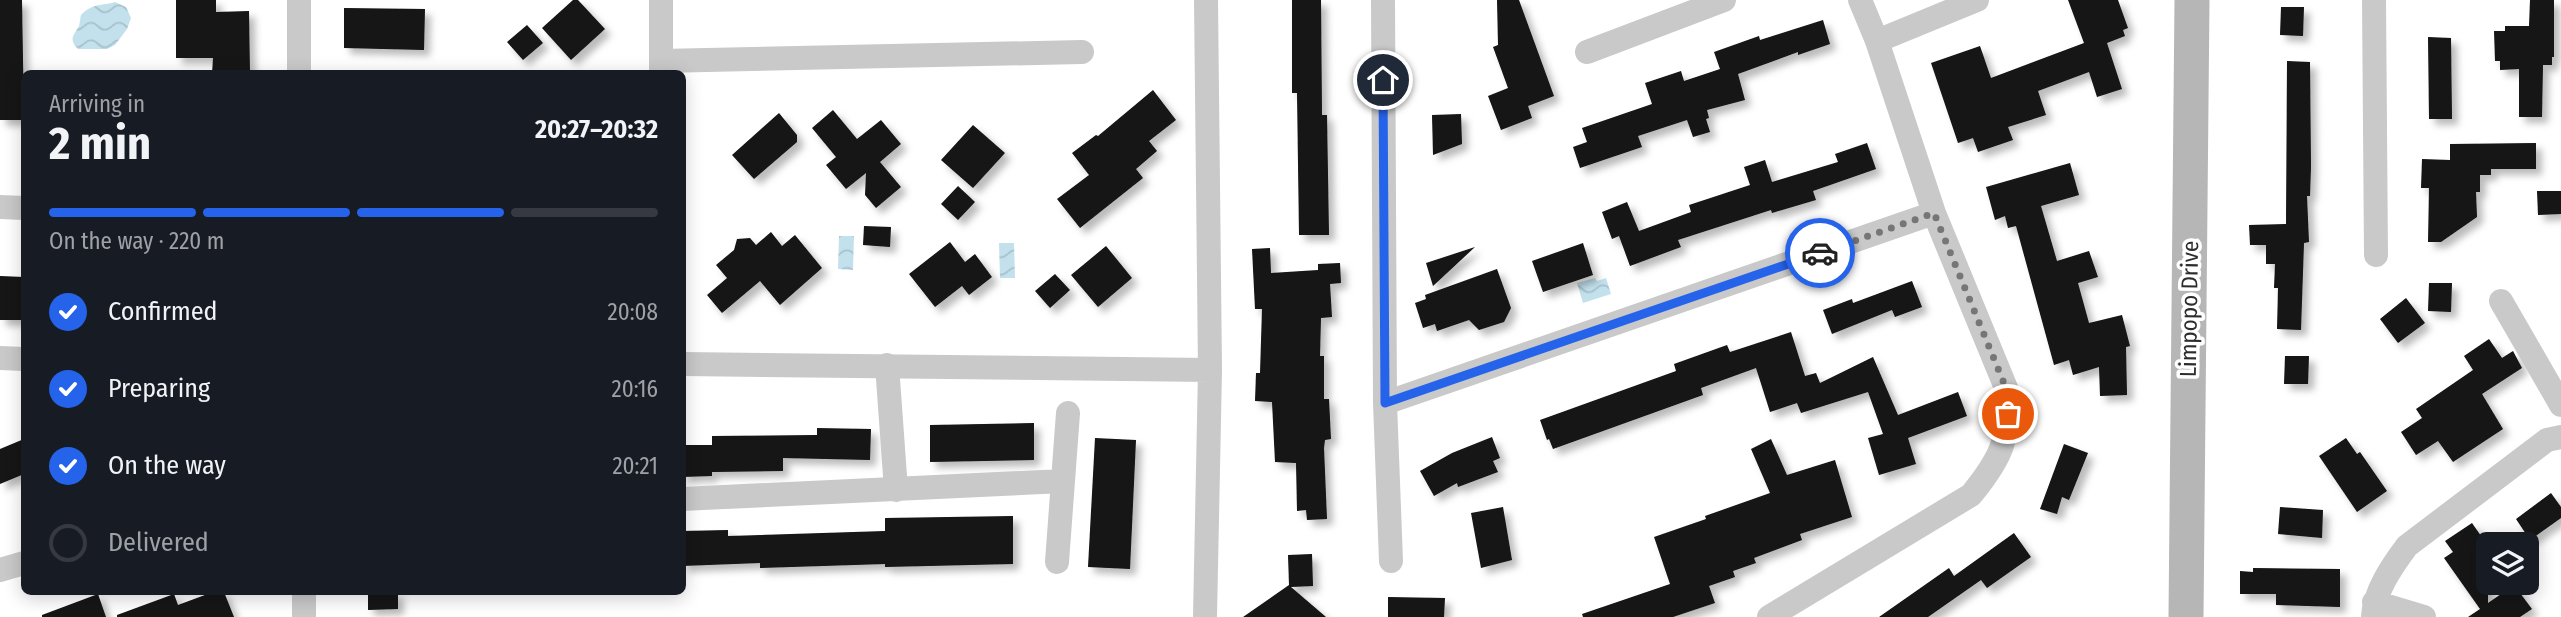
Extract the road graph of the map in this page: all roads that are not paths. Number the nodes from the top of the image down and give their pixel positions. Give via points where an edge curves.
1 (299, 0) edge
2 (661, 0) edge
3 (1206, 0) edge
4 (1382, 0) edge
5 (1724, 0) edge
6 (1860, 0) edge
7 (1977, 0) edge
8 (2192, 0) edge
9 (2374, 0) edge
10 (1877, 41) junction
11 (1082, 52) dead end
12 (1587, 52) dead end
13 (661, 67) edge
14 (299, 70) edge
15 (0, 207) edge
16 (21, 208) edge
17 (1934, 213) junction
18 (2376, 255) dead end
19 (2501, 301) dead end
20 (0, 358) edge
21 (21, 359) edge
22 (686, 364) edge
23 (887, 365) junction
24 (1210, 370) junction
25 (1385, 403) junction
26 (2561, 405) edge
27 (1068, 413) dead end
28 (2561, 437) edge
29 (1063, 481) junction
30 (896, 490) junction
31 (686, 499) edge
32 (1391, 561) dead end
33 (1057, 562) dead end
34 (21, 564) edge
35 (0, 570) edge
36 (304, 595) edge
37 (2373, 610) edge
38 (304, 617) edge
39 (1205, 617) edge
40 (1769, 617) edge
41 (2186, 617) edge
42 (2424, 617) edge

1 - 14 street
2 - 13 street
3 - 24 street
4 - 25 street
5 - 12 street
6 - 10 street
7 - 10 street
8 - 41 street, Limpopo Drive
9 - 18 street
10 - 17 street
11 - 13 street
15 - 16 street
17 - 25 street
17 - 40 street via 2006,388 2005,440 1991,470 1970,495
19 - 26 street
20 - 21 street
22 - 23 street
23 - 24 street
23 - 30 street
24 - 39 street
25 - 32 street
27 - 29 street
28 - 37 street via 2547,440 2407,546
29 - 30 street
29 - 33 street
30 - 31 street
34 - 35 street
36 - 38 street
37 - 42 street

